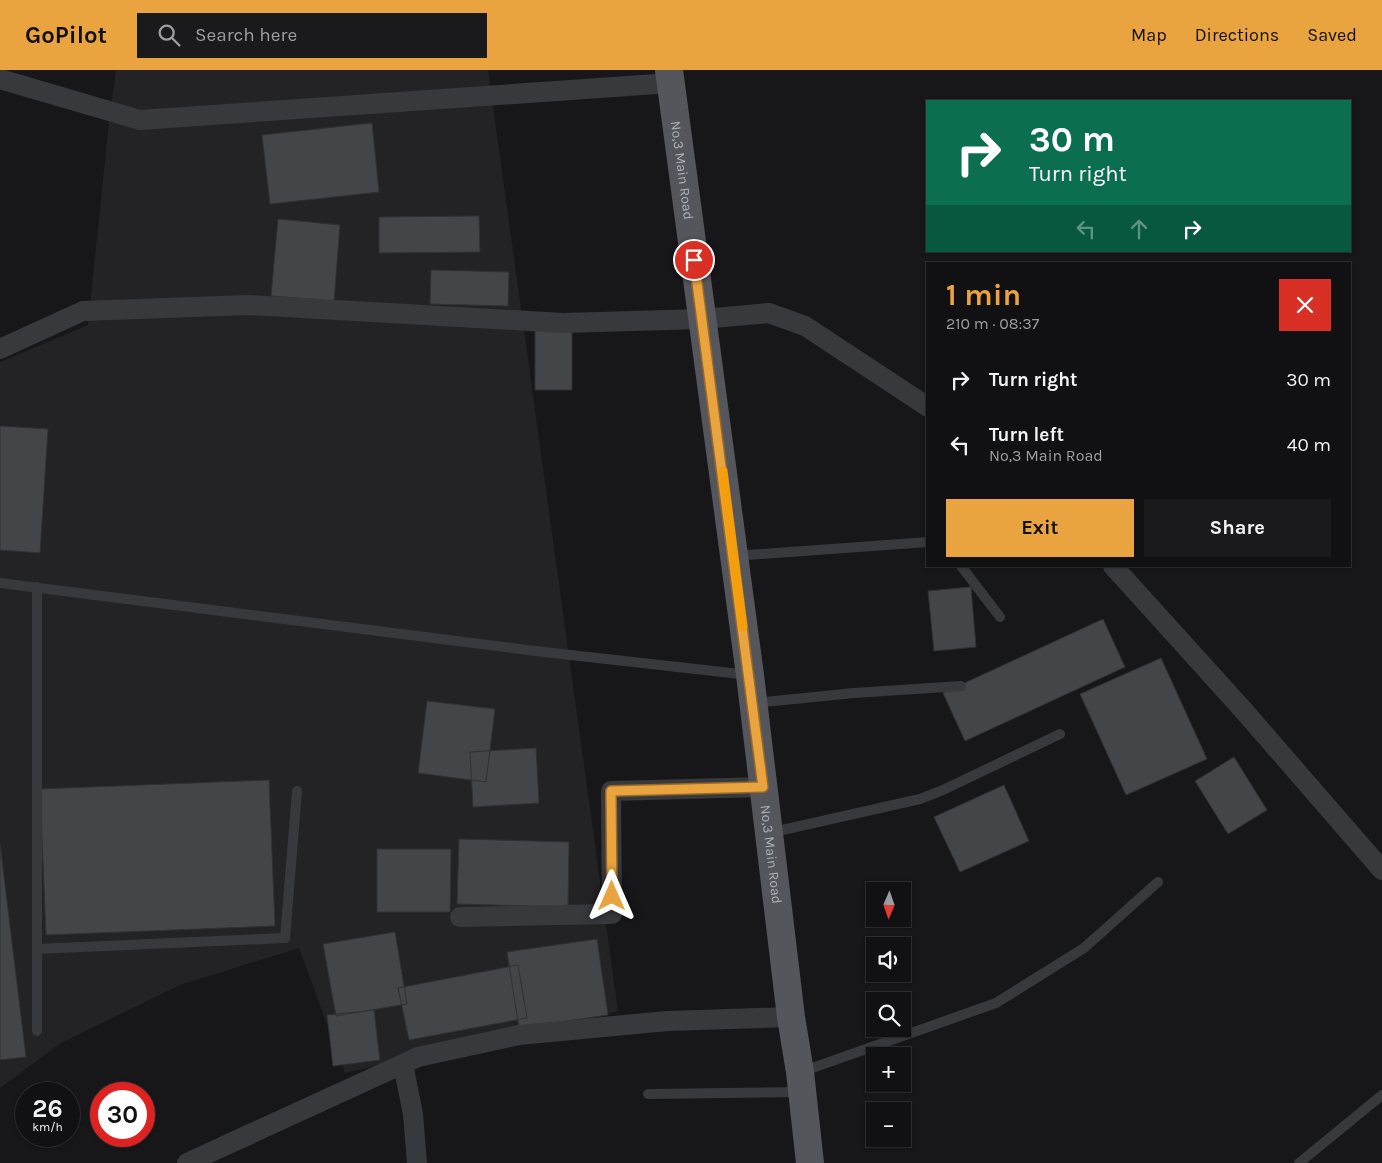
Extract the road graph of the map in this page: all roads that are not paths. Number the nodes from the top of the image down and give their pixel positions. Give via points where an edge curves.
1 (670, 77) edge
2 (0, 79) edge
3 (702, 319) junction
4 (0, 349) edge
5 (926, 406) edge
6 (926, 542) edge
7 (734, 556) junction
8 (962, 567) edge
9 (1114, 567) edge
10 (0, 583) edge
11 (37, 587) junction
12 (1000, 617) dead end
13 (750, 675) junction
14 (961, 686) dead end
15 (753, 704) junction
16 (1060, 734) dead end
17 (763, 787) junction
18 (297, 791) dead end
19 (768, 833) junction
20 (1382, 870) edge
21 (1158, 882) dead end
22 (460, 918) dead end
23 (37, 949) junction
24 (791, 1017) junction
25 (37, 1031) dead end
26 (403, 1064) junction
27 (801, 1082) junction
28 (648, 1094) dead end
29 (1382, 1095) edge
30 (187, 1163) edge
31 (417, 1163) edge
32 (810, 1163) edge
33 (1299, 1163) edge

1 - 2 street via 140,120
1 - 3 main road, No,3 Main Road
3 - 4 street via 563,324 248,305 83,311
3 - 5 street via 769,313 805,326
3 - 7 main road, No,3 Main Road
6 - 7 lane
7 - 13 main road, No,3 Main Road
8 - 12 lane
9 - 20 street
10 - 11 lane
11 - 13 lane
11 - 23 lane
13 - 15 main road, No,3 Main Road
14 - 15 lane
15 - 17 main road, No,3 Main Road
16 - 19 lane via 920,799
17 - 19 main road, No,3 Main Road
17 - 22 street via 611,791 612,914
18 - 23 lane via 285,938
19 - 24 main road, No,3 Main Road
21 - 27 lane via 1084,948 996,1003
23 - 25 lane
24 - 26 street via 667,1021 519,1035 418,1057
24 - 27 main road, No,3 Main Road
26 - 30 street
26 - 31 street via 413,1114
27 - 28 lane
27 - 32 main road, No,3 Main Road
29 - 33 lane

